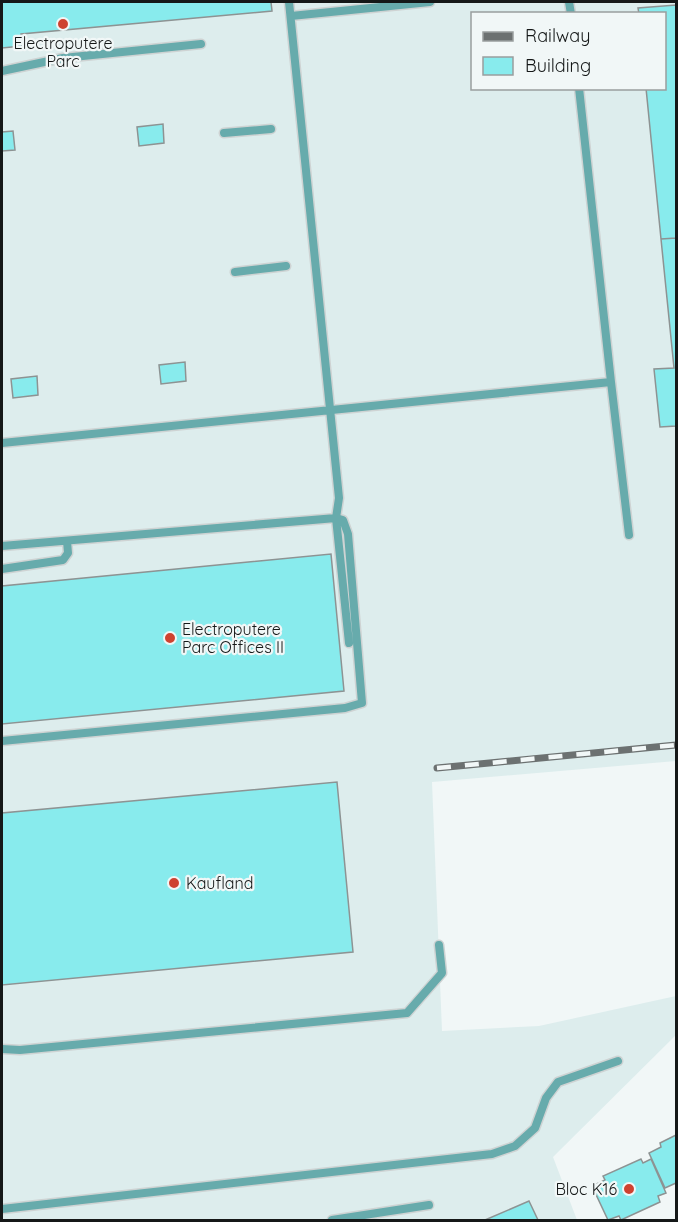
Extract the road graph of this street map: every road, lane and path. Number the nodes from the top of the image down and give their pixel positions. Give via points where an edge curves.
1 (289, 2) edge
2 (430, 2) edge
3 (291, 16) junction
4 (201, 44) dead end
5 (2, 71) edge
6 (579, 90) edge
7 (271, 129) dead end
8 (224, 133) dead end
9 (286, 266) dead end
10 (235, 272) dead end
11 (611, 382) junction
12 (329, 411) junction
13 (2, 443) edge
14 (336, 518) junction
15 (629, 535) dead end
16 (67, 541) junction
17 (2, 546) edge
18 (2, 569) edge
19 (348, 643) dead end
20 (2, 741) edge
21 (439, 945) dead end
22 (2, 1049) edge
23 (618, 1061) dead end
24 (429, 1205) dead end
25 (2, 1209) edge
26 (332, 1221) edge

1 - 3 lane
2 - 3 lane
3 - 12 lane
4 - 5 lane via 63,58
6 - 11 lane
7 - 8 lane
9 - 10 lane
11 - 12 lane
11 - 15 lane
12 - 13 lane
12 - 14 lane via 339,498
14 - 16 lane
14 - 19 lane
14 - 20 lane via 343,520 348,534 363,703 345,708
16 - 17 lane
16 - 18 lane via 68,553 63,560
21 - 22 lane via 442,973 407,1012
23 - 25 lane via 558,1082 546,1098 536,1128 515,1146 492,1154
24 - 26 lane

